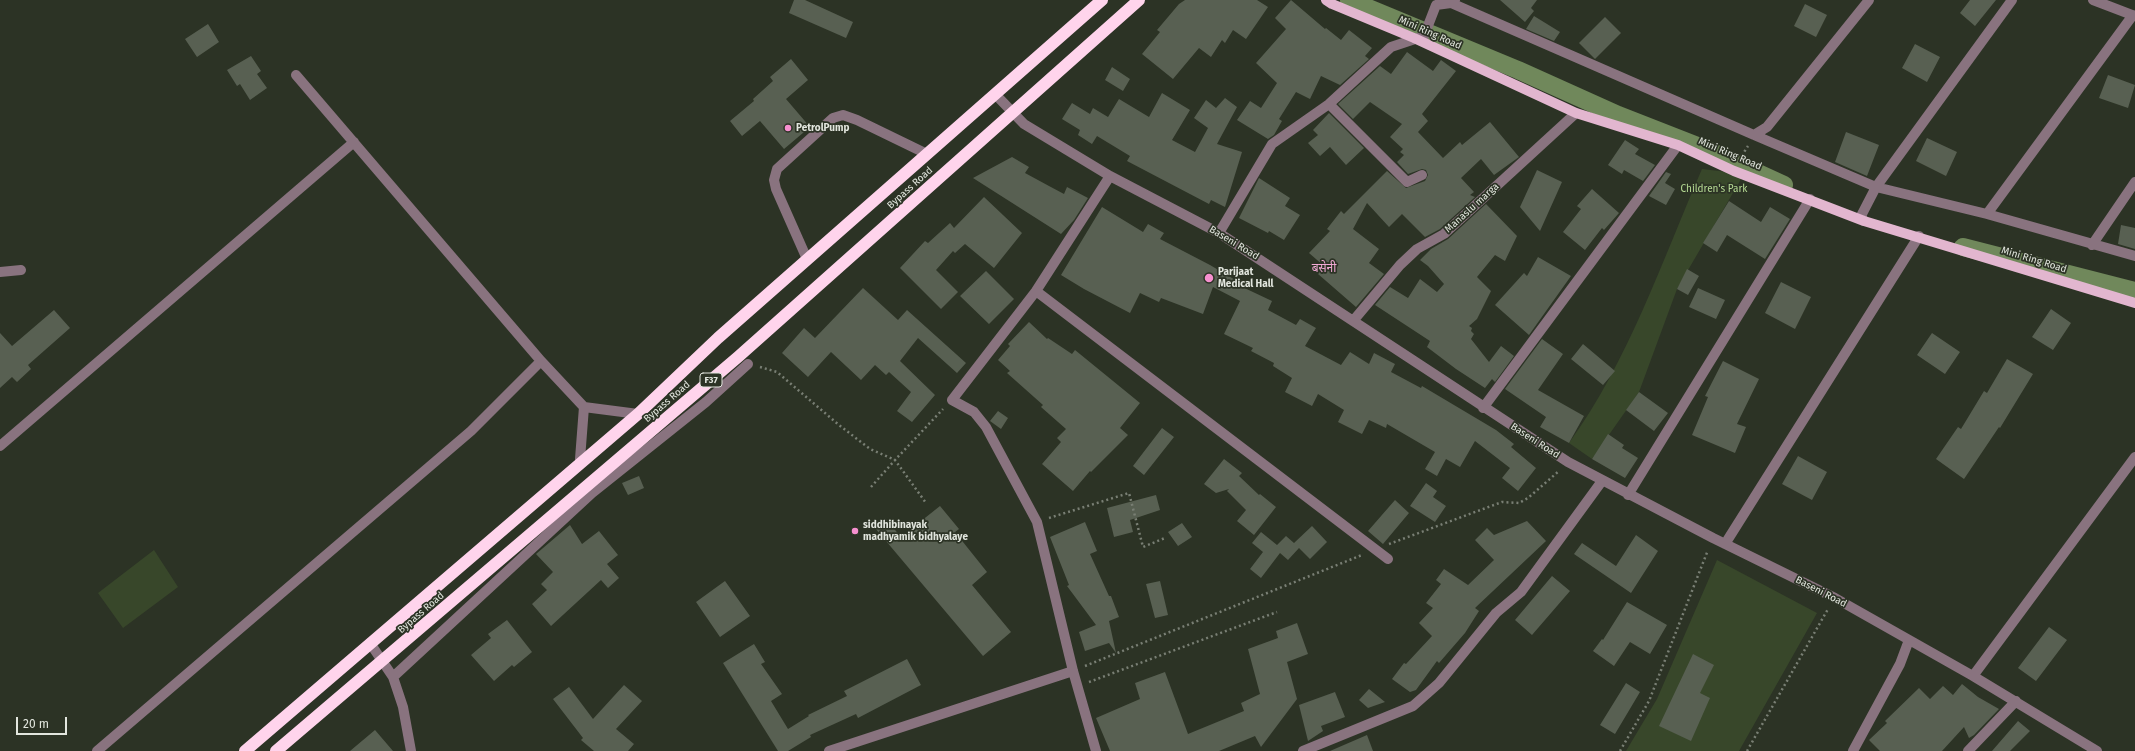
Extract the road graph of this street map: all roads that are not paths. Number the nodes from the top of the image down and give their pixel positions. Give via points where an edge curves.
1 (1102, 0) edge
2 (1138, 0) edge
3 (1326, 0) edge
4 (1869, 0) edge
5 (2012, 0) edge
6 (2093, 0) edge
7 (1453, 1) edge
8 (1432, 3) edge
9 (2134, 15) edge
10 (1419, 37) junction
11 (296, 75) dead end
12 (995, 94) junction
13 (1329, 104) junction
14 (1012, 113) junction
15 (1576, 113) junction
16 (1754, 135) junction
17 (354, 142) junction
18 (1678, 145) junction
19 (927, 154) junction
20 (1422, 175) dead end
21 (1110, 176) junction
22 (2135, 182) edge
23 (1874, 191) junction
24 (1810, 199) junction
25 (1987, 214) junction
26 (1863, 219) junction
27 (1219, 233) junction
28 (1919, 236) junction
29 (2092, 245) junction
30 (2135, 256) edge
31 (808, 260) junction
32 (21, 270) dead end
33 (0, 272) edge
34 (1036, 291) junction
35 (2135, 303) edge
36 (1353, 321) junction
37 (541, 361) junction
38 (748, 364) road end
39 (584, 407) junction
40 (1483, 408) junction
41 (638, 414) junction
42 (0, 446) edge
43 (2135, 457) edge
44 (581, 461) junction
45 (1602, 482) junction
46 (1628, 494) junction
47 (1725, 544) junction
48 (1388, 559) dead end
49 (1909, 640) junction
50 (370, 643) junction
51 (383, 661) junction
52 (1073, 671) junction
53 (1974, 676) junction
54 (393, 677) junction
55 (2016, 701) junction
56 (97, 751) edge
57 (245, 751) edge
58 (276, 751) edge
59 (411, 751) edge
60 (829, 751) edge
61 (1096, 751) edge
62 (1303, 751) edge
63 (1853, 751) edge
64 (1968, 751) edge
65 (2097, 751) edge

1 - 12 highway, Bypass Road / F37
2 - 14 highway, Bypass Road / F37
3 - 10 main road, Mini Ring Road
4 - 16 street via 1767,127
5 - 23 street
6 - 9 street
7 - 8 street
7 - 16 street
8 - 10 street via 1432,19
9 - 25 street
10 - 13 street via 1391,47
10 - 15 main road, Mini Ring Road
11 - 17 street
12 - 14 street, Baseni Road
12 - 19 highway, Bypass Road / F37
13 - 20 street via 1407,182
13 - 27 street via 1272,144
14 - 21 street, Baseni Road via 1024,124
14 - 51 highway, Bypass Road / F37 via 715,377
15 - 18 main road, Mini Ring Road
15 - 36 street, Manaslu marga via 1444,234 1417,249 1400,265
16 - 23 street
17 - 37 street
17 - 42 street
18 - 24 main road, Mini Ring Road via 1734,171
18 - 40 street
19 - 31 highway, Bypass Road / F37
19 - 31 street via 857,120 842,116 833,118 778,169 774,180
21 - 27 street, Baseni Road
21 - 34 street
22 - 29 street
23 - 25 street
23 - 26 street
24 - 26 main road, Mini Ring Road
24 - 46 street
25 - 29 street
26 - 28 main road, Mini Ring Road
27 - 36 street, Baseni Road
28 - 35 main road, Mini Ring Road
28 - 47 street
29 - 30 street
31 - 41 highway, Bypass Road / F37 via 718,338
32 - 33 street
34 - 48 street
34 - 52 street via 952,400 974,412 986,427 1037,522
36 - 40 street, Baseni Road
37 - 39 street
37 - 56 street via 465,436
38 - 54 street via 706,402 592,493
39 - 41 street
39 - 44 street
40 - 45 street, Baseni Road
41 - 44 highway, Bypass Road / F37
43 - 53 street
44 - 50 highway, Bypass Road / F37
45 - 46 street, Baseni Road
45 - 62 street via 1521,592 1496,613 1439,683 1413,706
46 - 47 street, Baseni Road
47 - 49 street, Baseni Road via 1835,598
49 - 53 street, Baseni Road
49 - 63 street via 1900,664
50 - 51 street
50 - 57 highway, Bypass Road / F37
51 - 54 street
51 - 58 highway, Bypass Road / F37
52 - 60 street
52 - 61 street
53 - 55 street, Baseni Road
54 - 59 street via 403,707
55 - 64 street
55 - 65 street, Baseni Road

